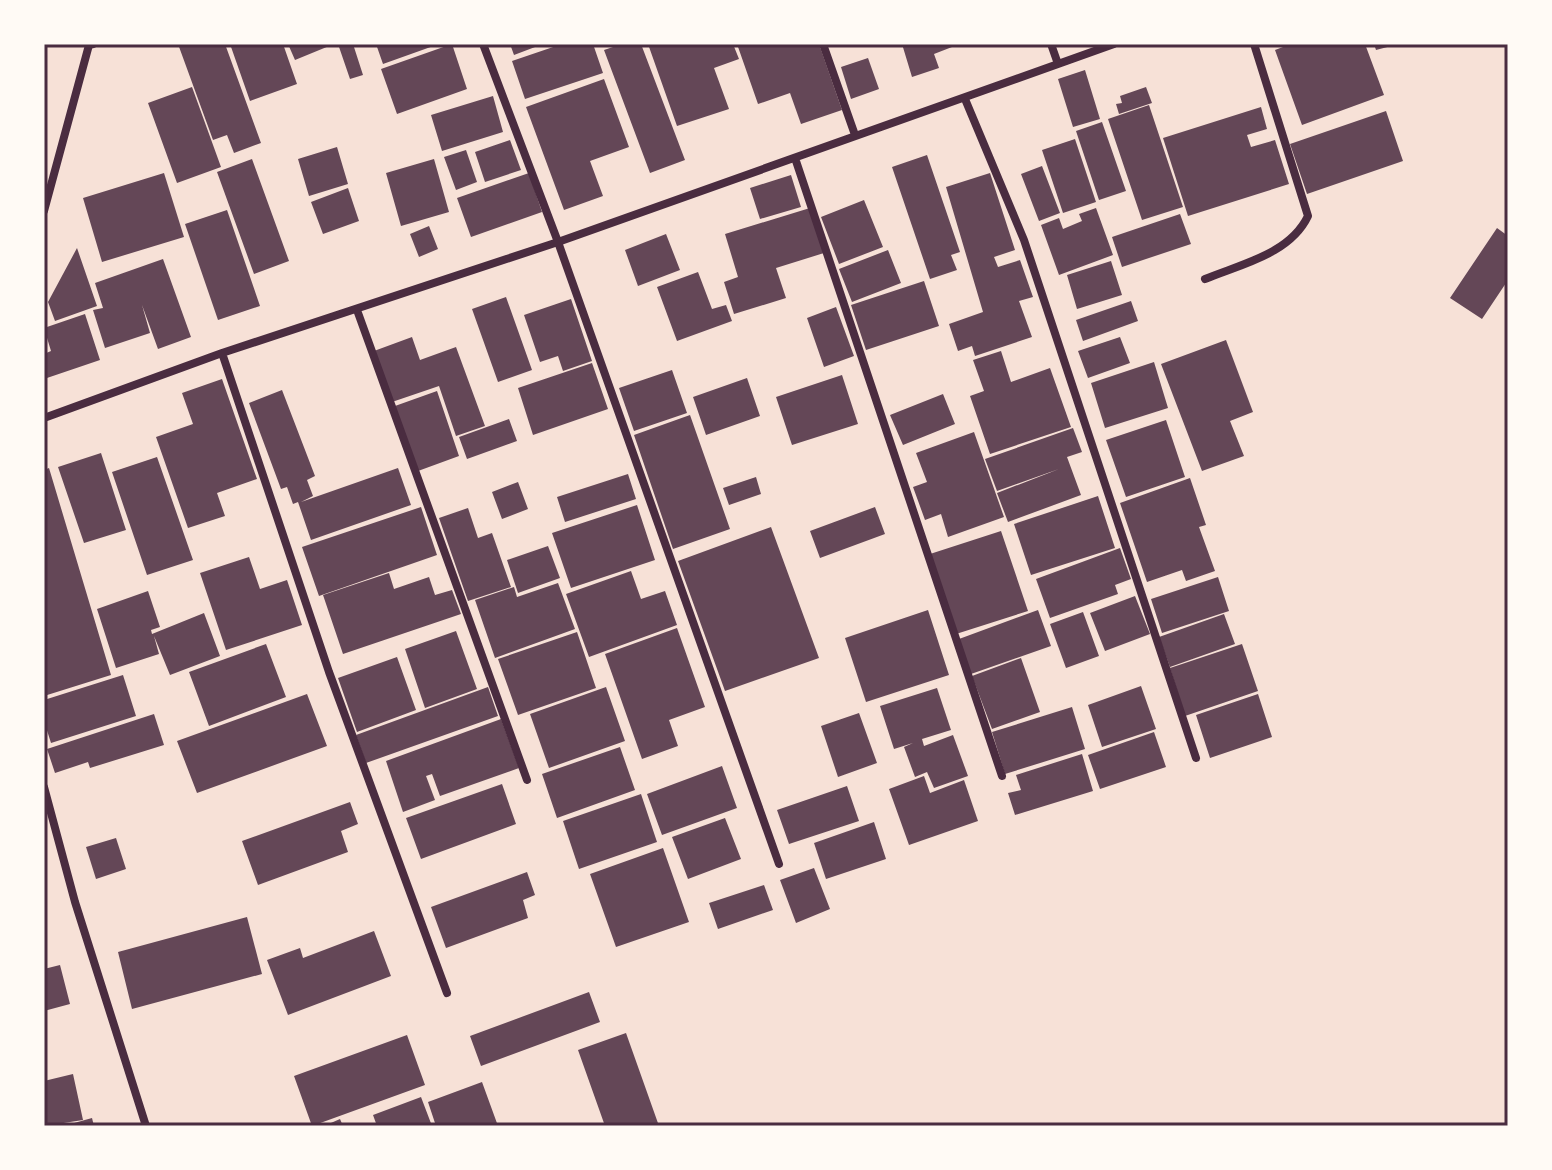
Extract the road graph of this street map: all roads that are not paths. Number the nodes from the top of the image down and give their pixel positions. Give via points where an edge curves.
1 (90, 44) edge
2 (483, 44) edge
3 (823, 44) edge
4 (1051, 44) edge
5 (1114, 44) edge
6 (1254, 44) edge
7 (1058, 64) junction
8 (965, 99) junction
9 (855, 135) junction
10 (795, 158) junction
11 (44, 211) edge
12 (558, 242) junction
13 (1205, 279) dead end
14 (357, 310) junction
15 (222, 353) junction
16 (44, 418) edge
17 (1196, 758) dead end
18 (1002, 776) dead end
19 (527, 780) dead end
20 (44, 787) edge
21 (779, 864) dead end
22 (447, 993) dead end
23 (146, 1126) edge

1 - 11 street
2 - 12 street
3 - 9 street
4 - 7 street
5 - 7 street
6 - 13 street via 1308,216 1300,233 1281,247
7 - 8 street
8 - 9 street
8 - 17 street via 1024,240
9 - 10 street
10 - 12 street
10 - 18 street
12 - 14 street
12 - 21 street
14 - 15 street
14 - 19 street
15 - 16 street
15 - 22 street via 329,672
20 - 23 street

